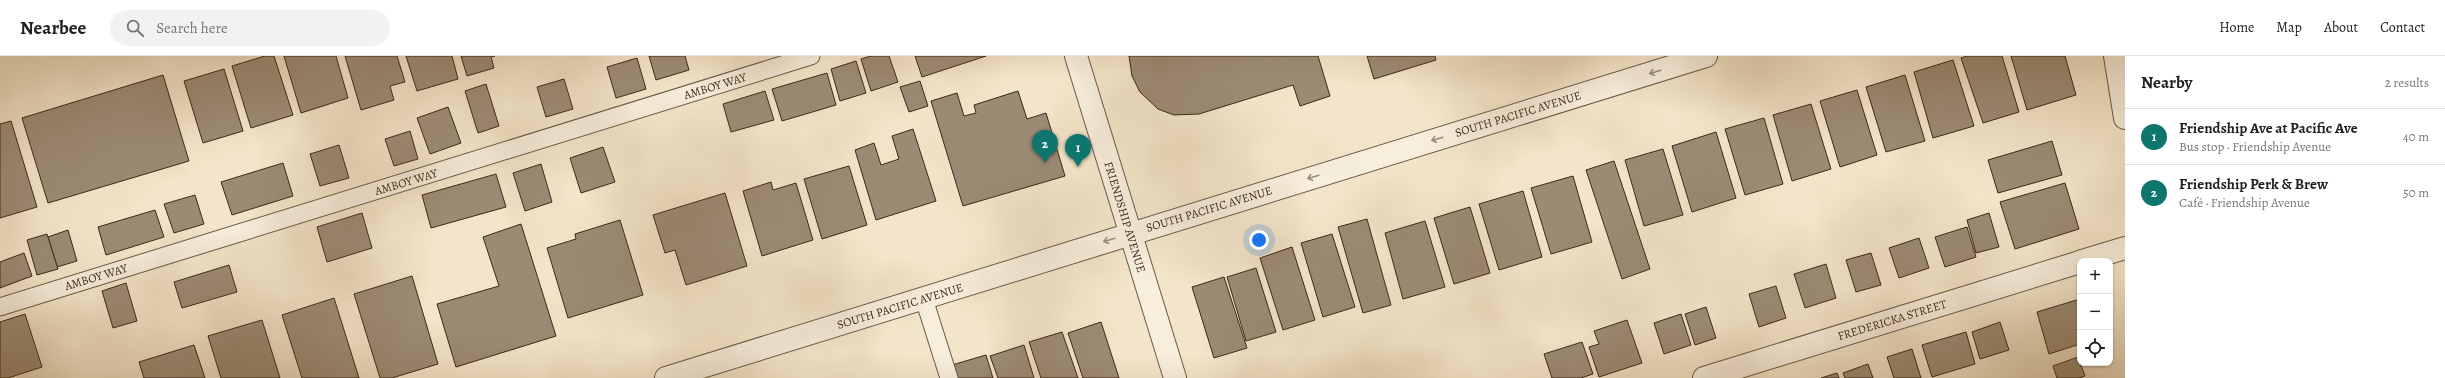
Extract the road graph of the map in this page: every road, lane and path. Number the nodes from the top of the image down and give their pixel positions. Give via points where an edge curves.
1 (811, 56) edge
2 (1076, 56) edge
3 (1706, 56) edge
4 (2115, 56) edge
5 (2125, 118) edge
6 (1130, 234) junction
7 (2125, 248) edge
8 (2091, 258) edge
9 (2077, 262) edge
10 (924, 299) junction
11 (0, 307) edge
12 (666, 378) edge
13 (949, 378) edge
14 (1175, 378) edge
15 (1704, 378) edge

1 - 11 lane, AMBOY WAY
2 - 6 street, FRIENDSHIP AVENUE
3 -> 6 street, SOUTH PACIFIC AVENUE
4 - 5 street
6 -> 10 street, SOUTH PACIFIC AVENUE
6 - 14 street, FRIENDSHIP AVENUE
7 - 8 street, FREDERICKA STREET
9 - 15 street, FREDERICKA STREET
10 - 12 street, SOUTH PACIFIC AVENUE
10 - 13 lane

